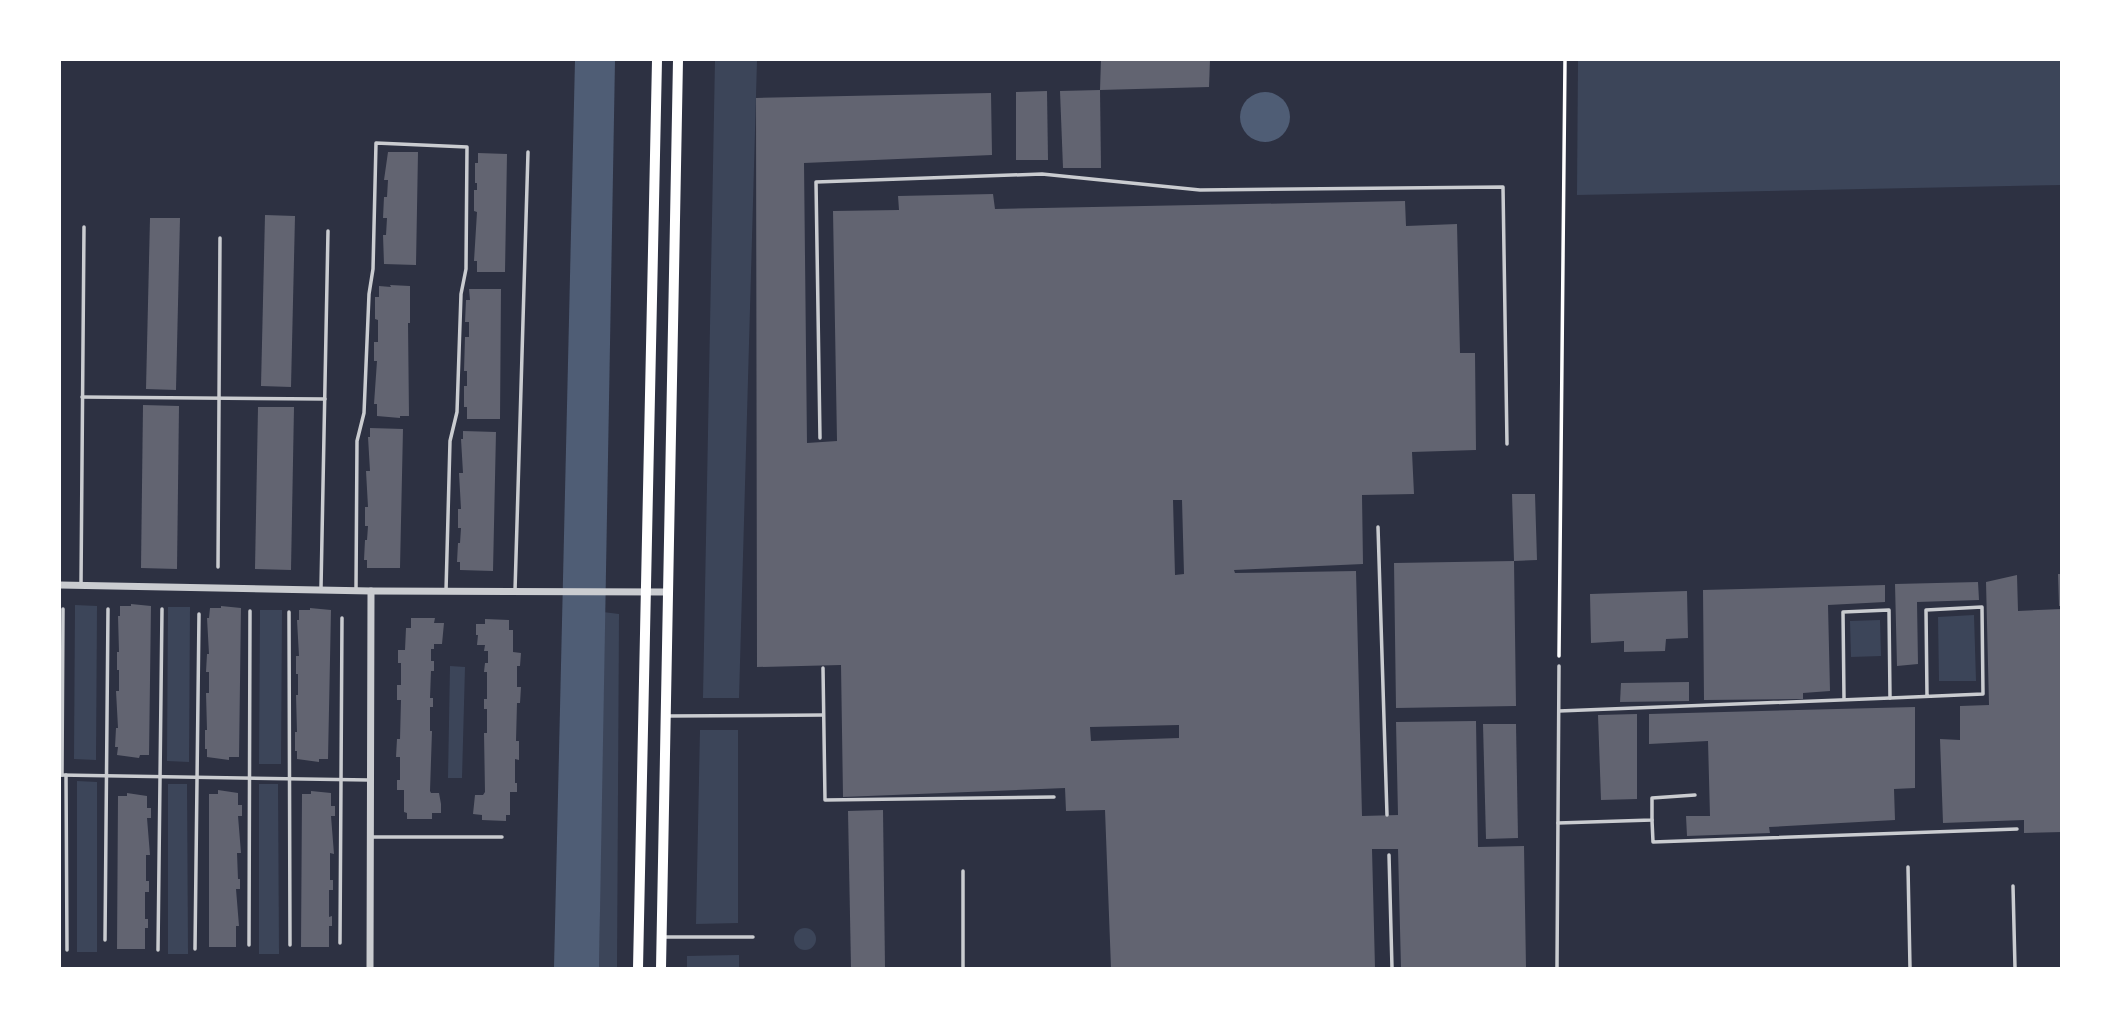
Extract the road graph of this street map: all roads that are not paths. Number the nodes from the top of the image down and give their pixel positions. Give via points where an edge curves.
1 (657, 60) edge
2 (678, 60) edge
3 (528, 152) dead end
4 (84, 227) dead end
5 (328, 231) dead end
6 (220, 238) dead end
7 (82, 397) junction
8 (219, 399) junction
9 (325, 400) junction
10 (820, 438) dead end
11 (1507, 444) dead end
12 (1378, 527) dead end
13 (218, 567) dead end
14 (60, 585) edge
15 (81, 586) junction
16 (321, 590) junction
17 (356, 591) junction
18 (372, 591) junction
19 (446, 591) junction
20 (515, 591) junction
21 (646, 591) junction
22 (668, 592) junction
23 (107, 608) dead end
24 (63, 609) dead end
25 (162, 609) dead end
26 (250, 611) dead end
27 (289, 612) dead end
28 (200, 614) dead end
29 (342, 618) dead end
30 (1559, 666) road end
31 (823, 668) dead end
32 (1927, 696) junction
33 (1890, 698) junction
34 (1844, 699) junction
35 (1559, 711) junction
36 (823, 715) junction
37 (666, 716) junction
38 (62, 775) edge
39 (105, 776) junction
40 (160, 777) junction
41 (197, 777) junction
42 (249, 778) junction
43 (289, 778) junction
44 (341, 779) junction
45 (371, 780) junction
46 (1695, 795) dead end
47 (1054, 797) dead end
48 (1387, 815) dead end
49 (1652, 820) junction
50 (1558, 823) junction
51 (2017, 829) dead end
52 (371, 837) junction
53 (502, 837) dead end
54 (1389, 855) dead end
55 (1908, 867) dead end
56 (963, 871) dead end
57 (2013, 886) dead end
58 (661, 937) junction
59 (753, 937) dead end
60 (105, 940) dead end
61 (340, 943) dead end
62 (249, 945) dead end
63 (290, 945) dead end
64 (195, 949) dead end
65 (67, 950) dead end
66 (158, 950) dead end
67 (370, 968) edge
68 (638, 968) edge
69 (661, 968) edge
70 (963, 968) edge
71 (1392, 968) edge
72 (1557, 968) edge
73 (1910, 968) edge
74 (2015, 968) edge

1 - 21 main road
2 - 22 main road
3 - 20 lane
4 - 7 lane
5 - 9 lane
6 - 8 lane
7 - 8 lane
7 - 15 lane
8 - 9 lane
8 - 13 lane
9 - 16 lane
10 - 11 lane via 816,182 1042,174 1200,190 1503,187
12 - 48 lane
14 - 15 street
15 - 16 street
16 - 17 street
17 - 18 street
17 - 19 lane via 357,441 364,413 376,143 467,147 467,268 461,294 457,412 450,441
18 - 19 street
18 - 45 street
19 - 20 street
20 - 21 street
21 - 22 street
21 - 68 main road
22 - 37 main road
23 - 39 lane
24 - 38 lane
25 - 40 lane
26 - 42 lane
27 - 43 lane
28 - 41 lane
29 - 44 lane
30 - 35 lane
31 - 36 lane
32 - 32 lane via 1926,610 1982,607 1983,694
32 - 33 lane
33 - 34 lane
33 - 34 lane via 1889,610 1843,612
34 - 35 lane
35 - 50 lane
36 - 37 lane
36 - 47 lane via 824,800
37 - 58 main road
38 - 39 lane
38 - 65 lane
39 - 40 lane
39 - 60 lane
40 - 41 lane
40 - 66 lane
41 - 42 lane
41 - 64 lane
42 - 43 lane
42 - 62 lane
43 - 44 lane
43 - 63 lane
44 - 45 lane
44 - 61 lane
45 - 52 street
46 - 49 lane via 1652,798
49 - 50 lane
49 - 51 lane via 1653,842
50 - 72 lane
52 - 53 lane
52 - 67 street
54 - 71 lane
55 - 73 lane
56 - 70 lane
57 - 74 lane
58 - 59 lane
58 - 69 main road

